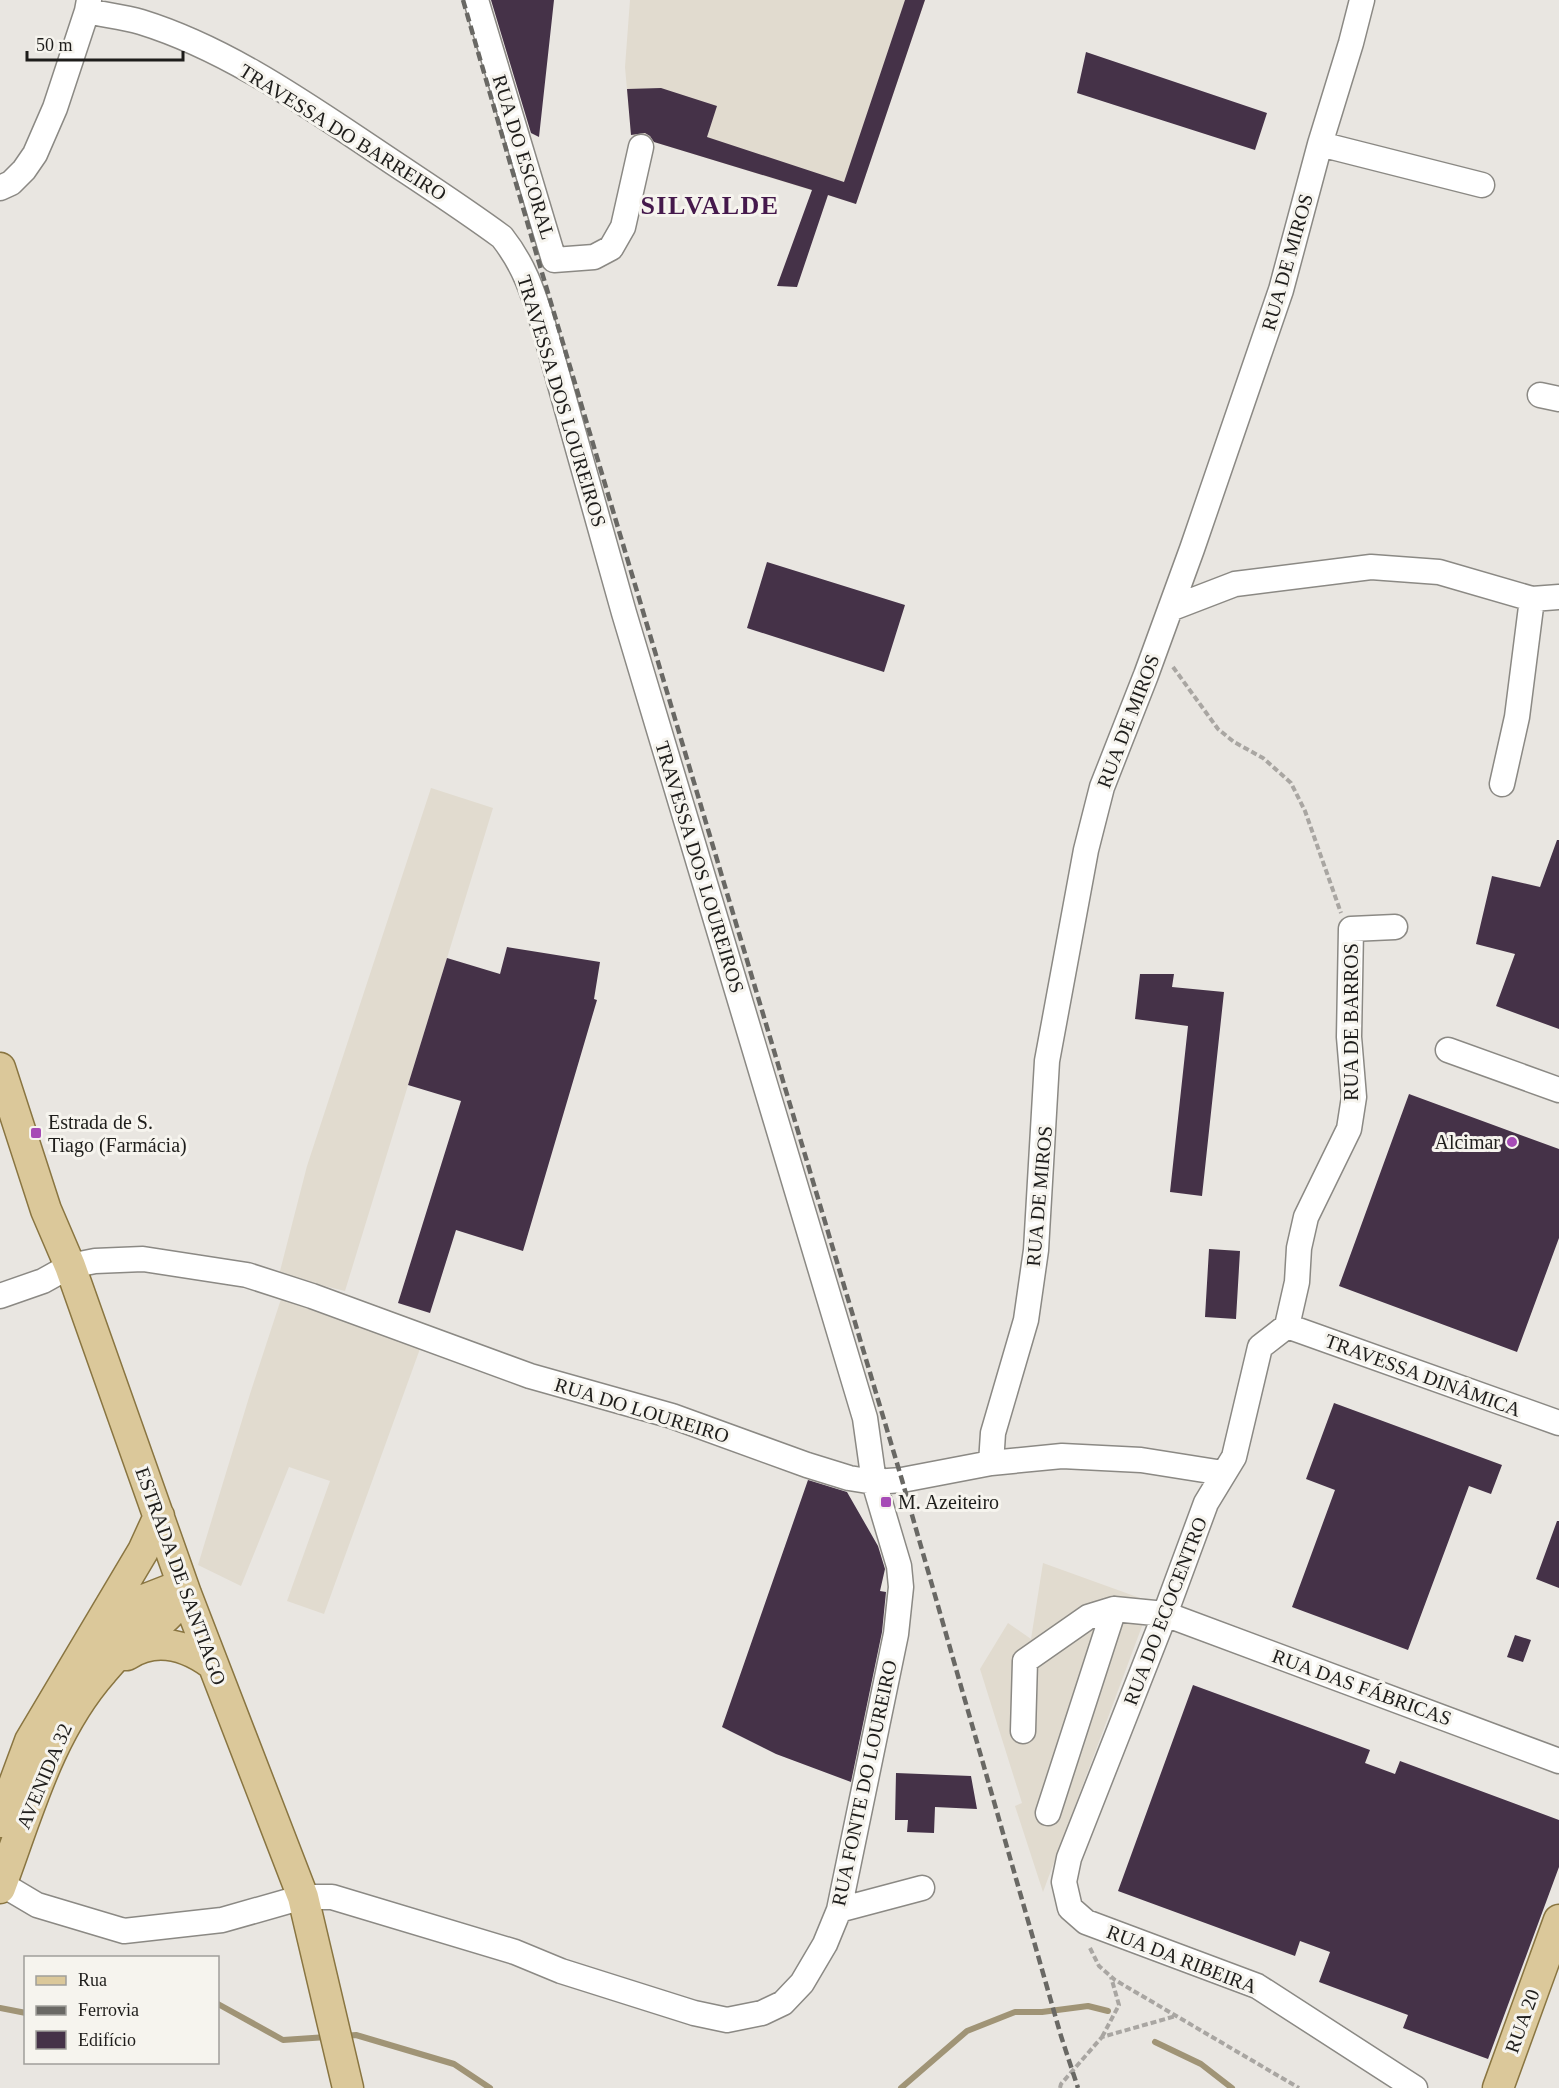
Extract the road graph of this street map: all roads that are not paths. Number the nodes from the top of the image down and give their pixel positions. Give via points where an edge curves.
1 (476, 0) edge
2 (1362, 0) edge
3 (88, 6) edge
4 (1320, 144) junction
5 (641, 147) dead end
6 (1482, 185) dead end
7 (0, 188) edge
8 (516, 255) joint
9 (1559, 597) edge
10 (1532, 599) junction
11 (1170, 609) junction
12 (1502, 784) dead end
13 (1395, 927) dead end
14 (1448, 1050) dead end
15 (0, 1068) edge
16 (1559, 1090) edge
17 (70, 1266) junction
18 (0, 1296) edge
19 (1287, 1326) junction
20 (1559, 1423) edge
21 (991, 1463) junction
22 (1223, 1473) junction
23 (874, 1482) junction
24 (159, 1516) junction
25 (186, 1594) junction
26 (1114, 1609) junction
27 (1165, 1614) junction
28 (93, 1661) junction
29 (212, 1664) junction
30 (1023, 1731) dead end
31 (1559, 1761) edge
32 (1048, 1813) dead end
33 (0, 1822) edge
34 (0, 1885) edge
35 (922, 1888) dead end
36 (303, 1897) junction
37 (1070, 1908) joint
38 (839, 1910) junction
39 (1559, 1920) edge
40 (1549, 1977) edge
41 (345, 2075) edge
42 (1415, 2088) edge
43 (1498, 2088) edge

1 - 5 street, RUA DO ESCORAL via 555,260 594,257 611,248 623,227
2 - 4 street, RUA DE MIROS
3 - 7 street via 55,108 35,154 11,183
3 - 8 street, TRAVESSA DO BARREIRO via 175,34 273,84 478,219 502,237
4 - 6 street
4 - 11 street, RUA DE MIROS via 1281,290
8 - 23 street, TRAVESSA DOS LOUREIROS via 543,324 624,613 862,1407
9 - 10 street
10 - 11 street via 1439,572 1371,567 1235,584
10 - 12 street via 1517,717
11 - 21 street, RUA DE MIROS via 1102,787 1086,850 1047,1061 1036,1250 1026,1320 993,1433
13 - 19 street, RUA DE BARROS via 1351,929 1349,1037 1354,1097 1349,1129 1306,1216
14 - 16 street
15 - 17 main road, ESTRADA DE SANTIAGO via 46,1210
17 - 18 street, RUA DO LOUREIRO via 43,1281
17 - 23 street, RUA DO LOUREIRO via 143,1259 247,1275 531,1376 672,1416 849,1478
17 - 24 main road, ESTRADA DE SANTIAGO
19 - 20 street, TRAVESSA DINÂMICA
19 - 22 street, RUA DO ECOCENTRO via 1260,1347 1234,1457
21 - 22 street, RUA DO LOUREIRO via 1097,1457
21 - 23 street, RUA DO LOUREIRO
22 - 27 street, RUA DO ECOCENTRO via 1206,1503
23 - 38 street, RUA FONTE DO LOUREIRO via 900,1566 901,1587 896,1634
24 - 25 main road, ESTRADA DE SANTIAGO
24 - 28 main road, AVENIDA 32
25 - 28 main road, AVENIDA 32 via 169,1590 146,1599
25 - 29 main road, ESTRADA DE SANTIAGO
26 - 27 street, RUA DAS FÁBRICAS
26 - 30 street via 1088,1617 1025,1661
26 - 32 street
27 - 31 street, RUA DAS FÁBRICAS
27 - 37 street, RUA DO ECOCENTRO via 1069,1858 1064,1882
28 - 29 main road, AVENIDA 32 via 173,1644
28 - 33 main road, AVENIDA 32 via 30,1741
28 - 34 main road, AVENIDA 32 via 53,1746
29 - 36 main road, ESTRADA DE SANTIAGO
34 - 36 street, RUA FONTE DO LOUREIRO via 37,1905 124,1931 222,1920
35 - 38 street
36 - 38 street, RUA FONTE DO LOUREIRO via 332,1897 515,1952 561,1971 694,2013 727,2020 762,2013 783,2003 802,1983
36 - 41 main road, ESTRADA DE SANTIAGO
37 - 42 street, RUA DA RIBEIRA via 1086,1922 1257,1986
39 - 40 main road, RUA 20
40 - 43 main road, RUA 20

